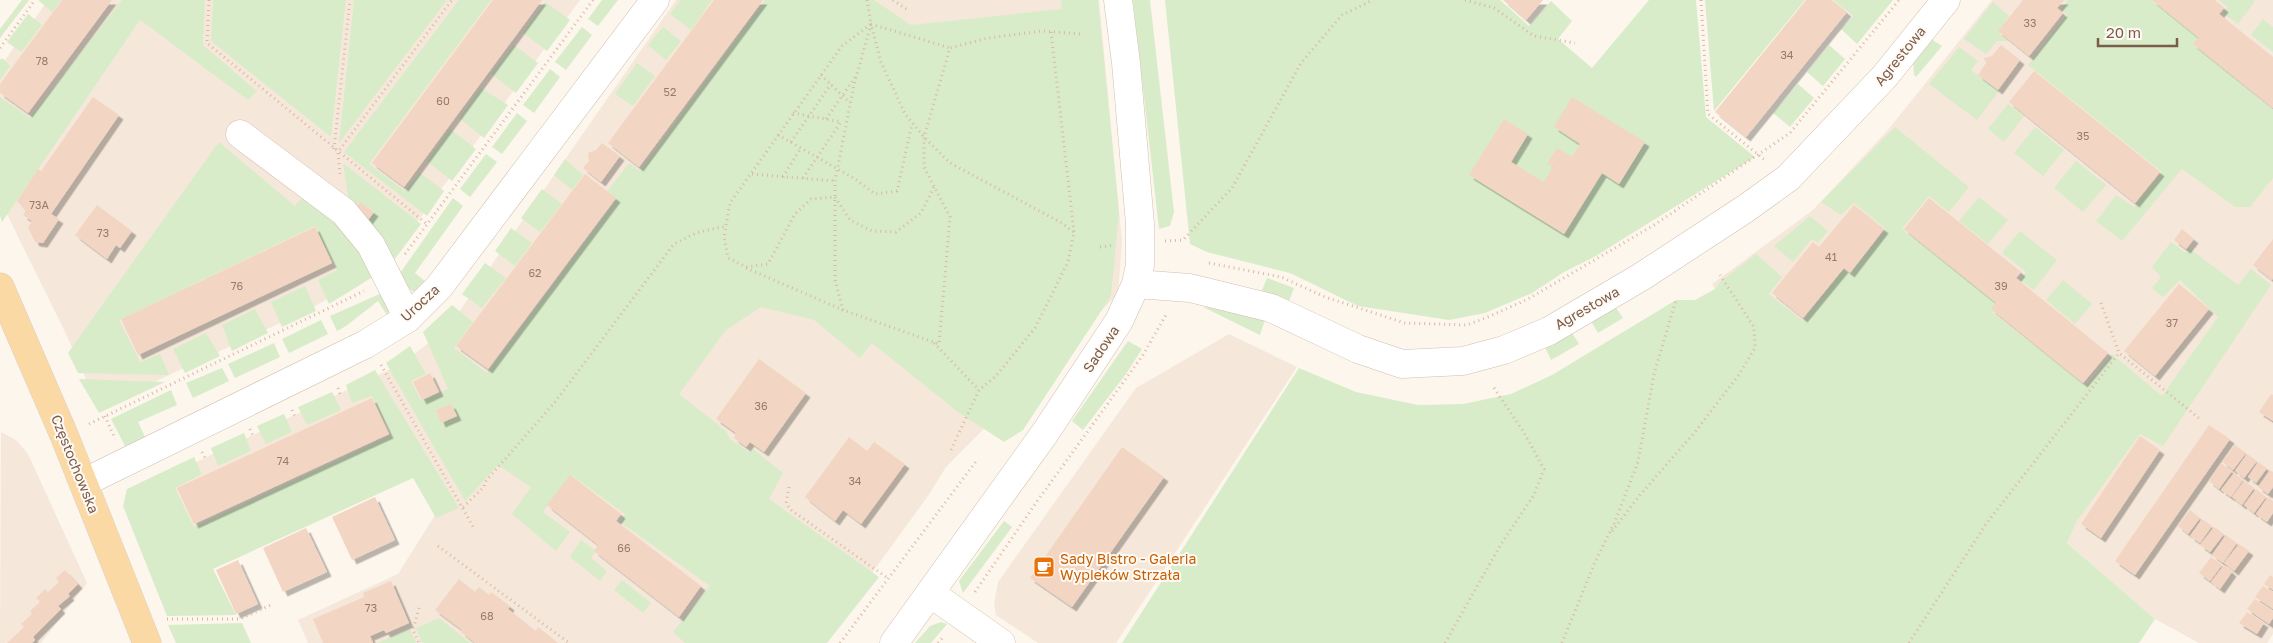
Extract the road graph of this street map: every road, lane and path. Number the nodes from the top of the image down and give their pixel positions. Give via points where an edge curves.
1 (36, 0) edge
2 (209, 0) edge
3 (350, 0) edge
4 (452, 0) edge
5 (593, 0) edge
6 (655, 0) edge
7 (867, 0) edge
8 (893, 0) edge
9 (1118, 0) edge
10 (1373, 0) edge
11 (1465, 0) edge
12 (1701, 0) edge
13 (1899, 0) edge
14 (1946, 0) edge
15 (909, 11) dead end
16 (871, 24) junction
17 (1051, 32) junction
18 (1080, 34) dead end
19 (1575, 43) dead end
20 (0, 48) edge
21 (950, 48) junction
22 (857, 73) junction
23 (821, 75) junction
24 (831, 84) junction
25 (842, 95) junction
26 (850, 102) junction
27 (793, 113) junction
28 (809, 116) junction
29 (826, 119) junction
30 (841, 122) junction
31 (846, 123) junction
32 (913, 123) junction
33 (240, 134) dead end
34 (778, 135) junction
35 (924, 136) junction
36 (791, 142) junction
37 (801, 148) junction
38 (334, 149) junction
39 (338, 152) junction
40 (1759, 155) junction
41 (817, 157) junction
42 (837, 168) junction
43 (751, 174) junction
44 (782, 177) junction
45 (803, 178) junction
46 (1788, 178) junction
47 (835, 182) junction
48 (934, 186) junction
49 (835, 197) junction
50 (344, 212) junction
51 (428, 225) junction
52 (726, 226) junction
53 (1074, 232) junction
54 (1183, 240) dead end
55 (1202, 262) dead end
56 (746, 267) junction
57 (1720, 275) dead end
58 (388, 276) junction
59 (1136, 284) junction
60 (0, 287) edge
61 (1190, 288) junction
62 (1676, 300) dead end
63 (2102, 304) dead end
64 (843, 310) junction
65 (408, 318) junction
66 (933, 342) junction
67 (2119, 353) junction
68 (378, 361) dead end
69 (337, 383) dead end
70 (1492, 385) dead end
71 (979, 390) junction
72 (342, 397) dead end
73 (105, 416) junction
74 (2200, 419) dead end
75 (84, 426) dead end
76 (116, 440) dead end
77 (952, 450) dead end
78 (978, 460) dead end
79 (83, 483) junction
80 (789, 487) dead end
81 (463, 507) junction
82 (474, 530) dead end
83 (1607, 538) junction
84 (438, 546) dead end
85 (889, 579) junction
86 (930, 593) junction
87 (969, 600) dead end
88 (273, 604) dead end
89 (419, 608) dead end
90 (160, 620) dead end
91 (147, 643) edge
92 (419, 643) edge
93 (569, 643) edge
94 (840, 643) edge
95 (894, 643) edge
96 (1001, 643) edge
97 (1445, 643) edge
98 (1562, 643) edge
99 (1909, 643) edge

1 - 20 path
2 - 38 path via 207,43
3 - 38 path
4 - 39 path
5 - 51 path
6 - 65 street, Urocza via 440,287
7 - 16 path
8 - 15 path
9 - 59 street, Sadowa via 1140,224 1140,265
10 - 54 path via 1342,15 1301,63 1232,188
11 - 19 path via 1494,8 1534,36
12 - 40 path via 1708,114
13 - 40 path via 1790,133
14 - 46 street, Agrestowa via 1885,76
16 - 21 path
16 - 22 path
16 - 23 path via 842,46
16 - 32 path via 881,62 905,114
17 - 18 path
17 - 21 path via 988,38
17 - 53 path
21 - 35 path
22 - 25 path
22 - 26 path
23 - 24 path
23 - 27 path
24 - 25 path
24 - 28 path
25 - 26 path
25 - 29 path
26 - 31 path
27 - 28 path
27 - 34 path
28 - 29 path
28 - 36 path
29 - 30 path
30 - 31 path
30 - 41 path
31 - 42 path
32 - 35 path
32 - 42 path via 897,191 874,194
33 - 50 street
34 - 36 path
34 - 43 path
35 - 48 path via 924,167
35 - 53 path via 950,163
36 - 37 path
37 - 41 path
37 - 44 path
38 - 39 path
39 - 50 path
39 - 51 path
40 - 46 path
40 - 55 path via 1654,225 1528,299 1467,325 1406,323 1325,297 1281,277
41 - 42 path
41 - 45 path
42 - 47 path
43 - 44 path
43 - 52 path via 730,203
44 - 45 path
45 - 47 path
46 - 61 street, Agrestowa via 1641,277 1549,330 1504,350 1463,362 1402,364 1358,349 1271,308
47 - 49 path
48 - 49 path via 921,213 896,232 872,231 850,220
48 - 66 path via 950,217 939,344
49 - 56 path via 811,199 795,214 768,264
49 - 64 path via 835,280
50 - 58 street via 371,245
51 - 58 path
52 - 56 path via 724,237 728,258
52 - 81 path via 696,233 674,244 555,402 484,487
53 - 71 path via 1068,262 1035,328 996,376
56 - 64 path
57 - 83 path via 1754,327 1755,348 1706,418
58 - 65 street
58 - 73 path via 323,312
59 - 61 street, Agrestowa
59 - 86 street, Sadowa via 1119,321 1056,417
60 - 79 main road, Częstochowska
61 - 87 path via 1176,298 1143,355
62 - 83 path via 1654,374 1638,462
63 - 67 path
64 - 66 path
65 - 79 street, Urocza via 343,356
66 - 71 path
67 - 74 path
67 - 99 path via 1986,524
68 - 81 path
69 - 72 path
70 - 97 path via 1544,469 1534,495 1501,544
71 - 77 path
73 - 75 path
73 - 76 path
78 - 85 path
79 - 91 main road, Częstochowska
80 - 85 path via 786,503 791,510
81 - 82 path
83 - 98 path
84 - 93 path
85 - 94 path
86 - 95 street, Sadowa
86 - 96 street
88 - 90 path via 240,619
89 - 92 path via 414,630

